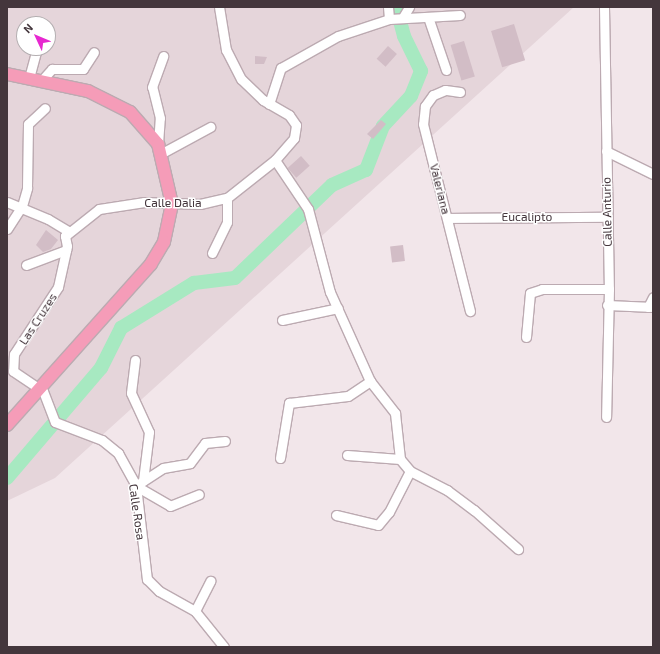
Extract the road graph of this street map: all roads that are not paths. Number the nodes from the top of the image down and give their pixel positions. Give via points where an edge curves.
1 (219, 7) edge
2 (388, 7) edge
3 (409, 7) edge
4 (604, 7) edge
5 (460, 16) dead end
6 (428, 17) junction
7 (402, 18) junction
8 (389, 19) junction
9 (94, 52) dead end
10 (35, 56) edge
11 (163, 56) dead end
12 (446, 70) dead end
13 (7, 74) edge
14 (30, 78) junction
15 (42, 80) junction
16 (460, 92) dead end
17 (269, 104) junction
18 (45, 108) dead end
19 (210, 127) dead end
20 (160, 148) junction
21 (606, 151) junction
22 (275, 160) junction
23 (653, 174) edge
24 (227, 198) junction
25 (7, 202) edge
26 (172, 204) junction
27 (22, 206) junction
28 (606, 217) junction
29 (447, 218) junction
30 (7, 229) edge
31 (65, 236) junction
32 (66, 250) junction
33 (212, 253) dead end
34 (26, 265) dead end
35 (609, 289) junction
36 (653, 297) edge
37 (607, 305) junction
38 (651, 307) edge
39 (338, 308) junction
40 (470, 311) dead end
41 (282, 320) dead end
42 (526, 337) dead end
43 (135, 360) dead end
44 (7, 375) edge
45 (19, 376) junction
46 (370, 381) junction
47 (39, 388) junction
48 (606, 417) dead end
49 (7, 425) edge
50 (225, 441) dead end
51 (347, 455) dead end
52 (280, 458) dead end
53 (400, 459) junction
54 (410, 471) junction
55 (140, 483) junction
56 (199, 494) dead end
57 (336, 515) dead end
58 (518, 549) dead end
59 (210, 581) dead end
60 (196, 611) junction
61 (224, 647) edge

1 - 17 street via 224,42 234,68 246,86
2 - 8 street
3 - 7 street
4 - 21 street, Calle Anturio
5 - 6 street
6 - 7 street
6 - 12 street
7 - 8 street
8 - 17 street via 338,36 288,63 277,73
9 - 15 street via 83,69 52,69
10 - 14 street
11 - 20 street via 152,87 160,118
13 - 14 main road
14 - 15 main road
15 - 20 main road via 88,91 118,103
16 - 29 street, Valeriana via 445,90 433,95 425,106 423,124
17 - 22 street, Calle Dalia via 292,119 294,138
18 - 27 street via 28,124 27,188
19 - 20 street
20 - 26 main road
21 - 23 street
21 - 28 street, Calle Anturio
22 - 24 street, Calle Dalia
22 - 39 street via 298,189 308,209 326,279
24 - 26 street, Calle Dalia via 200,204
24 - 33 street via 227,222
25 - 27 street
26 - 31 street, Calle Dalia via 144,202 99,209
26 - 47 main road via 164,242 151,264
27 - 30 street
27 - 31 street via 68,231
28 - 29 street, Eucalipto
28 - 35 street, Calle Anturio
29 - 40 street, Valeriana
31 - 32 street, Las Cruzes
32 - 34 street
32 - 45 street, Las Cruzes via 58,287 14,354 13,371
35 - 37 street, Calle Anturio
35 - 42 street via 542,289 530,293
36 - 38 street
37 - 38 street
37 - 48 street, Calle Anturio
39 - 41 street
39 - 46 street
43 - 55 street via 131,394 148,432
44 - 45 street
45 - 47 street
46 - 52 street via 348,396 289,403
46 - 53 street via 395,413
47 - 49 main road
47 - 55 street, Calle Rosa via 59,424 110,446
50 - 55 street via 205,444 190,463 163,468
51 - 53 street
53 - 54 street
54 - 57 street via 390,512 378,525
54 - 58 street via 447,490
55 - 56 street via 170,506
55 - 60 street, Calle Rosa via 147,579 159,592
59 - 60 street
60 - 61 street, Calle Rosa

